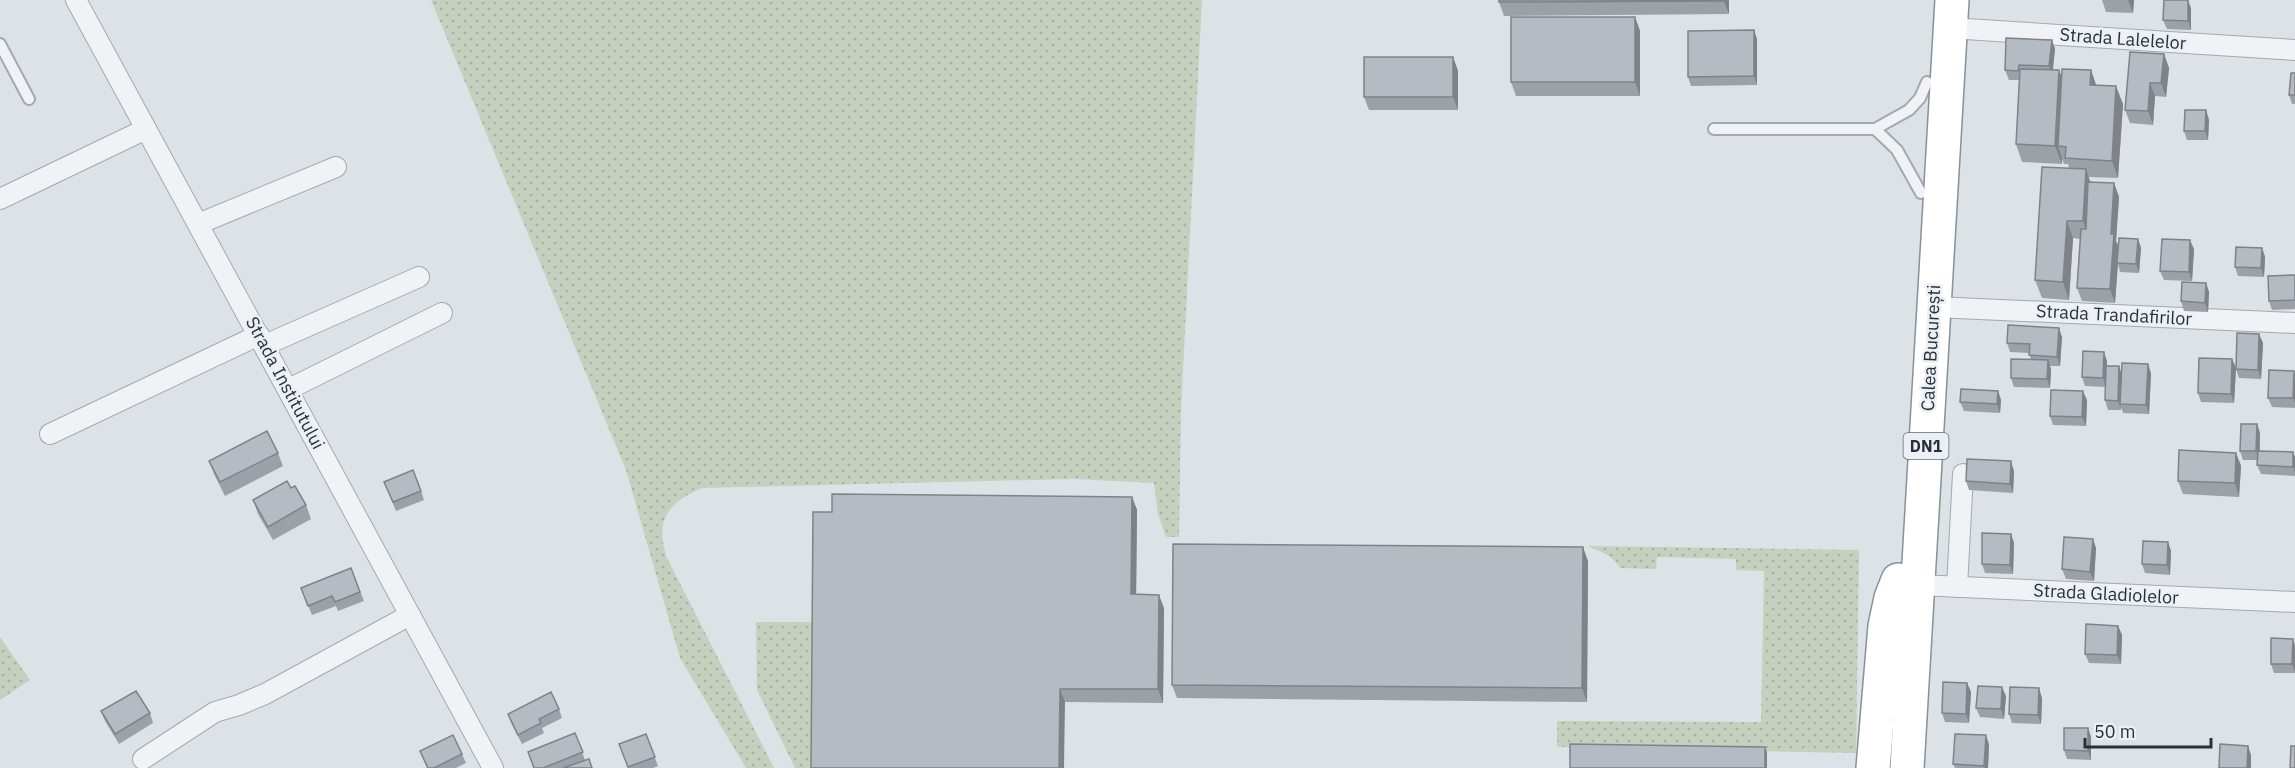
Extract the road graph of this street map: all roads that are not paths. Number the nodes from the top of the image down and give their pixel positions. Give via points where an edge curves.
1 (76, 0) edge
2 (1932, 0) edge
3 (1951, 14) edge
4 (0, 44) edge
5 (2295, 50) edge
6 (1927, 82) junction
7 (29, 99) dead end
8 (146, 129) junction
9 (1714, 129) dead end
10 (1875, 129) junction
11 (336, 167) dead end
12 (1921, 193) junction
13 (0, 199) edge
14 (198, 224) junction
15 (419, 277) dead end
16 (1934, 307) junction
17 (442, 313) dead end
18 (2295, 324) edge
19 (262, 340) junction
20 (289, 389) junction
21 (50, 434) dead end
22 (1963, 474) dead end
23 (1908, 582) junction
24 (1957, 587) junction
25 (2295, 603) edge
26 (411, 615) junction
27 (142, 759) dead end
28 (493, 768) edge
29 (1873, 768) edge
30 (1888, 768) edge
31 (1907, 768) edge

1 - 8 street, Strada Institutului
2 - 6 highway, Calea București / DN1
3 - 5 street, Strada Lalelelor
3 - 16 highway, Calea București / DN1
4 - 7 lane
6 - 10 lane via 1909,110
6 - 12 highway, Calea București / DN1
8 - 13 street
8 - 14 street, Strada Institutului
9 - 10 lane
10 - 12 lane via 1897,150
11 - 14 street
12 - 23 highway, Calea București / DN1
14 - 19 street, Strada Institutului
15 - 19 street
16 - 18 street, Strada Trandafirilor
16 - 23 highway, Calea București / DN1
17 - 20 street
19 - 20 street, Strada Institutului
19 - 21 street
20 - 26 street, Strada Institutului
22 - 24 street
23 - 24 street, Strada Gladiolelor
23 - 29 highway via 1891,598 1885,626
23 - 30 highway, Calea București / DN1
23 - 31 highway, Calea București / DN1
24 - 25 street, Strada Gladiolelor
26 - 27 street via 265,694 215,712
26 - 28 street, Strada Institutului

